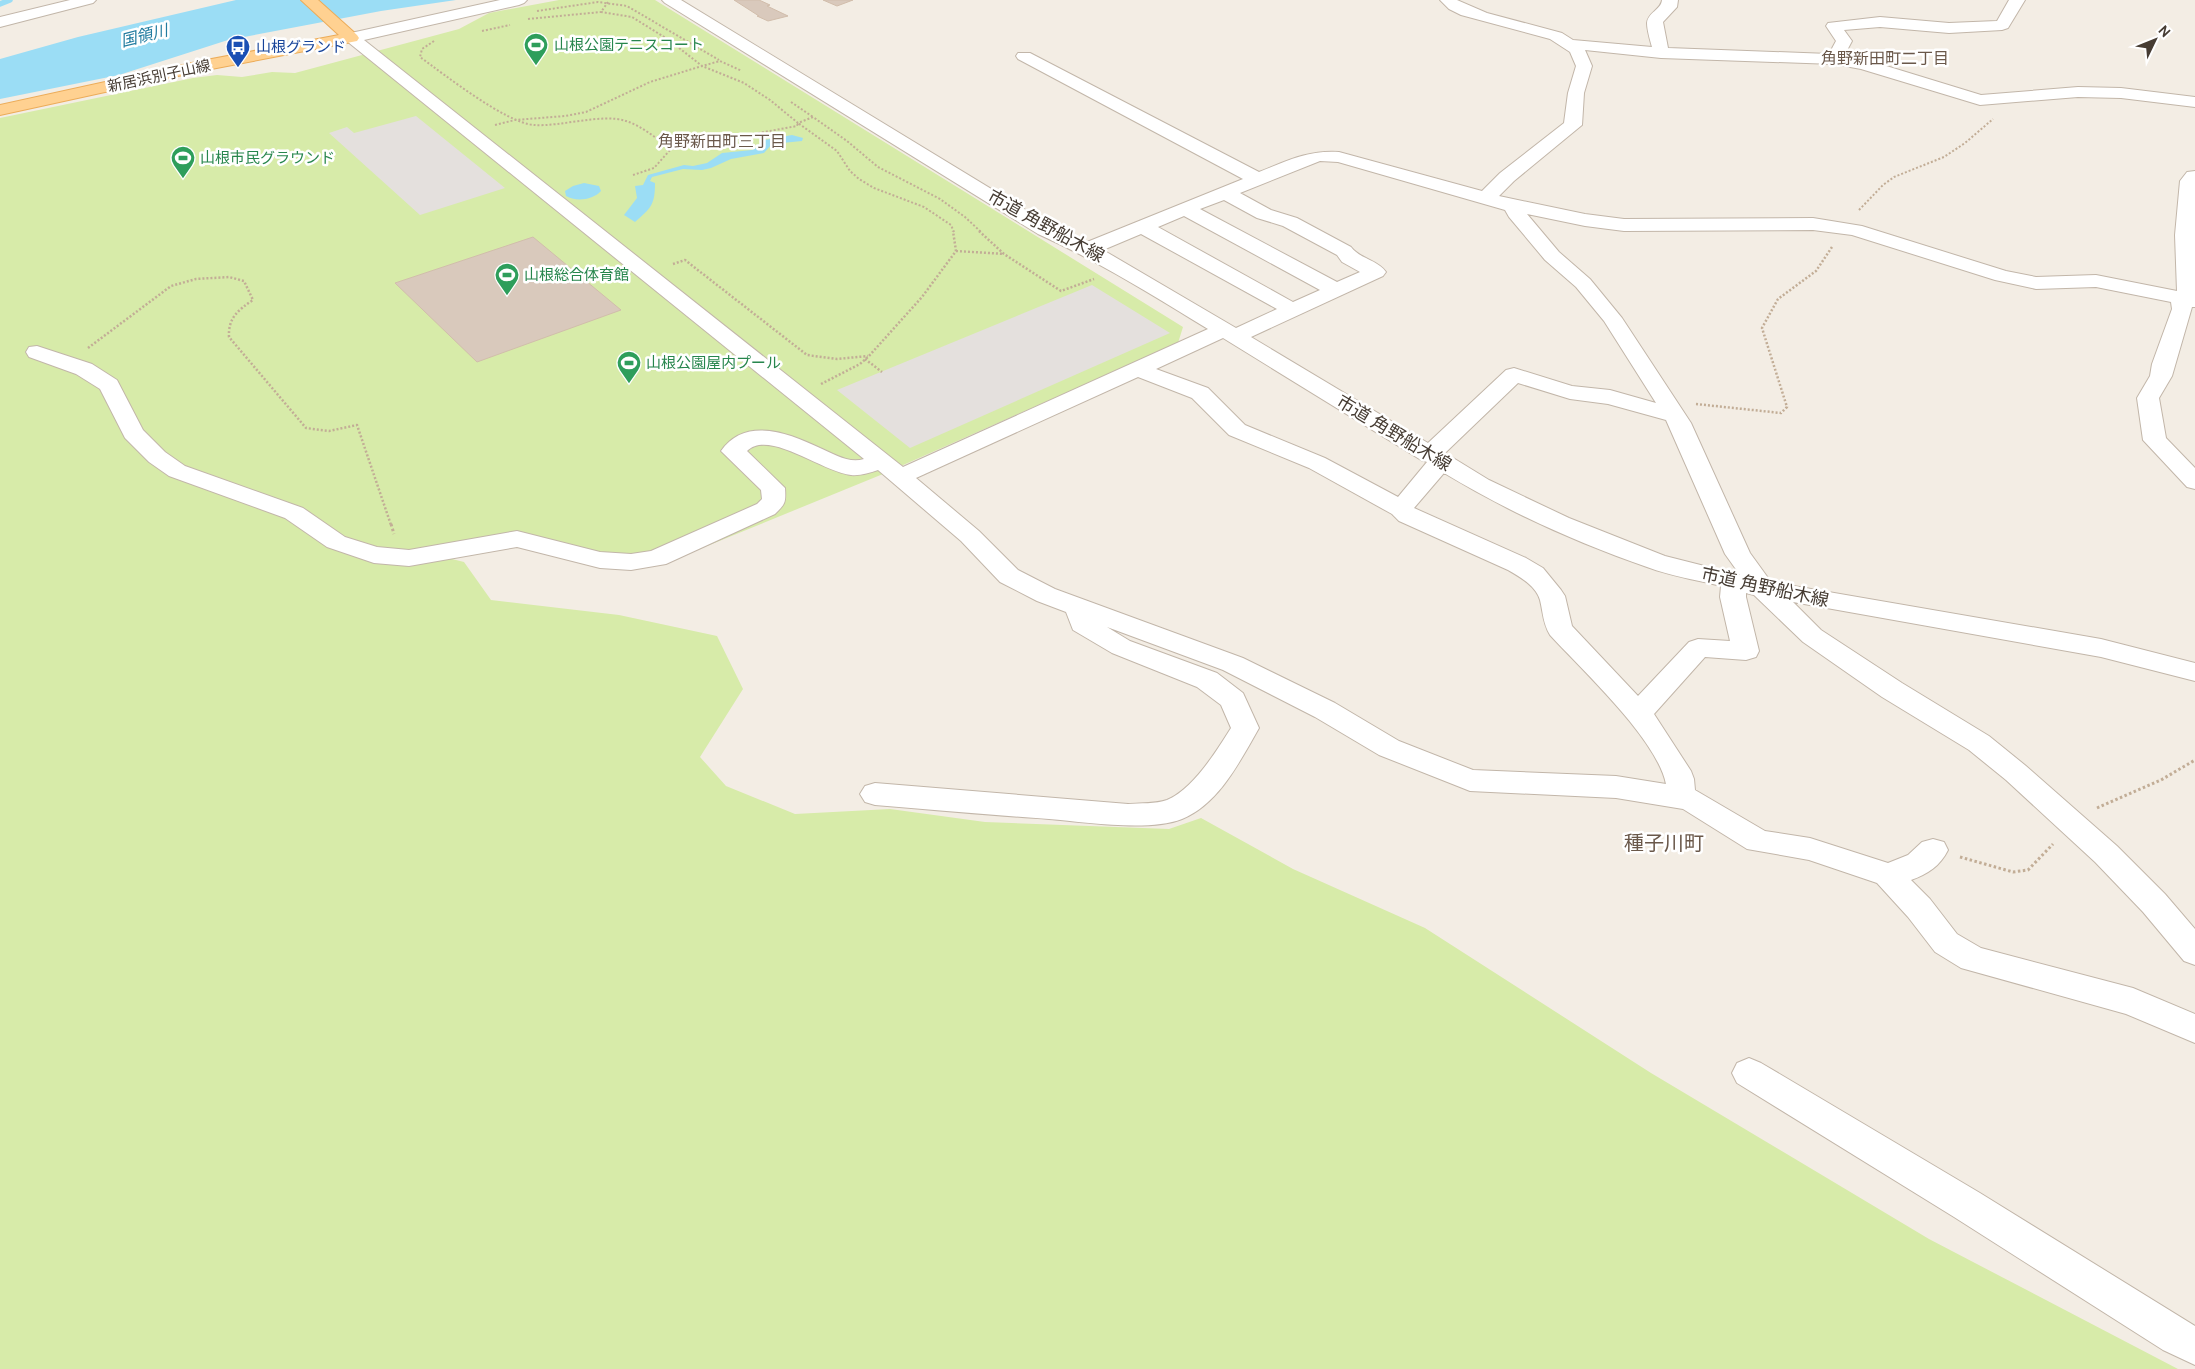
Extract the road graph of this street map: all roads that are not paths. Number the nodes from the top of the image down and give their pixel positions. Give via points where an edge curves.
1 (88, 0) edge
2 (309, 0) edge
3 (670, 0) edge
4 (1448, 0) edge
5 (1670, 0) edge
6 (2017, 0) edge
7 (524, 6) edge
8 (0, 22) edge
9 (346, 33) junction
10 (1569, 44) junction
11 (1660, 53) junction
12 (1024, 56) dead end
13 (1834, 59) junction
14 (2195, 102) edge
15 (0, 110) edge
16 (2194, 176) dead end
17 (1258, 179) junction
18 (1225, 193) junction
19 (1487, 197) junction
20 (1514, 206) junction
21 (1185, 209) junction
22 (1142, 226) junction
23 (1087, 249) junction
24 (1336, 290) junction
25 (2188, 301) edge
26 (1293, 310) junction
27 (1230, 333) junction
28 (37, 352) dead end
29 (1137, 369) junction
30 (1670, 408) junction
31 (927, 441) dead end
32 (946, 456) junction
33 (1435, 458) junction
34 (890, 469) junction
35 (2195, 482) edge
36 (1401, 509) junction
37 (1734, 582) junction
38 (1763, 589) junction
39 (1076, 606) junction
40 (2195, 672) edge
41 (1638, 714) junction
42 (875, 794) dead end
43 (1678, 797) junction
44 (1933, 850) dead end
45 (1888, 875) junction
46 (2195, 952) edge
47 (2195, 1029) edge
48 (1749, 1073) dead end
49 (2195, 1346) edge

1 - 8 street
2 - 9 main road
3 - 23 street, 市道 角野船木線 via 1045,230
4 - 10 street via 1474,14 1556,36
5 - 11 street via 1669,7 1657,16
6 - 13 street via 2002,25 1949,28 1880,22 1834,26 1844,41
7 - 9 street via 384,32
9 - 15 main road, 新居浜別子山線
9 - 34 street
10 - 11 street
10 - 19 street via 1577,50 1584,66 1576,92 1573,125
11 - 13 street
12 - 17 street
13 - 14 street via 1864,64 1980,100 2078,92 2121,93
16 - 25 street via 2189,181 2185,235
17 - 18 street
17 - 19 street via 1308,159 1339,157
18 - 21 street
18 - 24 street via 1264,214 1290,222 1376,272
19 - 20 street
20 - 25 street via 1624,225 1813,224 1842,228 2002,276 2036,282 2096,281
20 - 30 street via 1516,214 1552,256 1582,283 1612,318
21 - 22 street
21 - 24 street
22 - 23 street
22 - 26 street
23 - 27 street, 市道 角野船木線
24 - 26 street
25 - 35 street via 2182,309 2160,376 2148,398 2155,440
26 - 27 street
27 - 29 street
27 - 33 street, 市道 角野船木線
28 - 34 street via 84,369 109,385 133,433 177,471 294,513 336,542 374,555 416,557 517,539 600,560 631,562 657,558 766,509 774,501 773,488 733,451 737,444 750,438 772,436 847,468
29 - 32 street
29 - 36 street via 1200,393 1237,430 1317,463
30 - 33 street via 1570,392 1514,376
30 - 38 street via 1703,470 1738,554
31 - 32 street
32 - 34 street
33 - 36 street
33 - 37 street, 市道 角野船木線 via 1481,485 1560,523 1657,562
34 - 39 street via 970,536 1009,576 1046,596
36 - 41 street via 1408,516 1527,568 1534,574 1552,596 1559,629
37 - 38 street, 市道 角野船木線
37 - 41 street via 1733,597 1746,651 1698,648
38 - 40 street, 市道 角野船木線 via 2101,648
38 - 46 street via 1812,636 1979,743 2016,773 2106,854 2154,903
39 - 42 street via 1082,624 1121,647 1207,680 1233,700 1245,728 1226,760 1195,797 1172,811 1128,815
39 - 43 street via 1233,664 1325,710 1390,748 1470,780 1616,787
41 - 43 street via 1680,776 1682,787
43 - 45 street via 1690,799 1758,841 1810,849
44 - 45 street via 1909,870
45 - 47 street via 1946,943 1972,959 2134,1002
48 - 49 street

